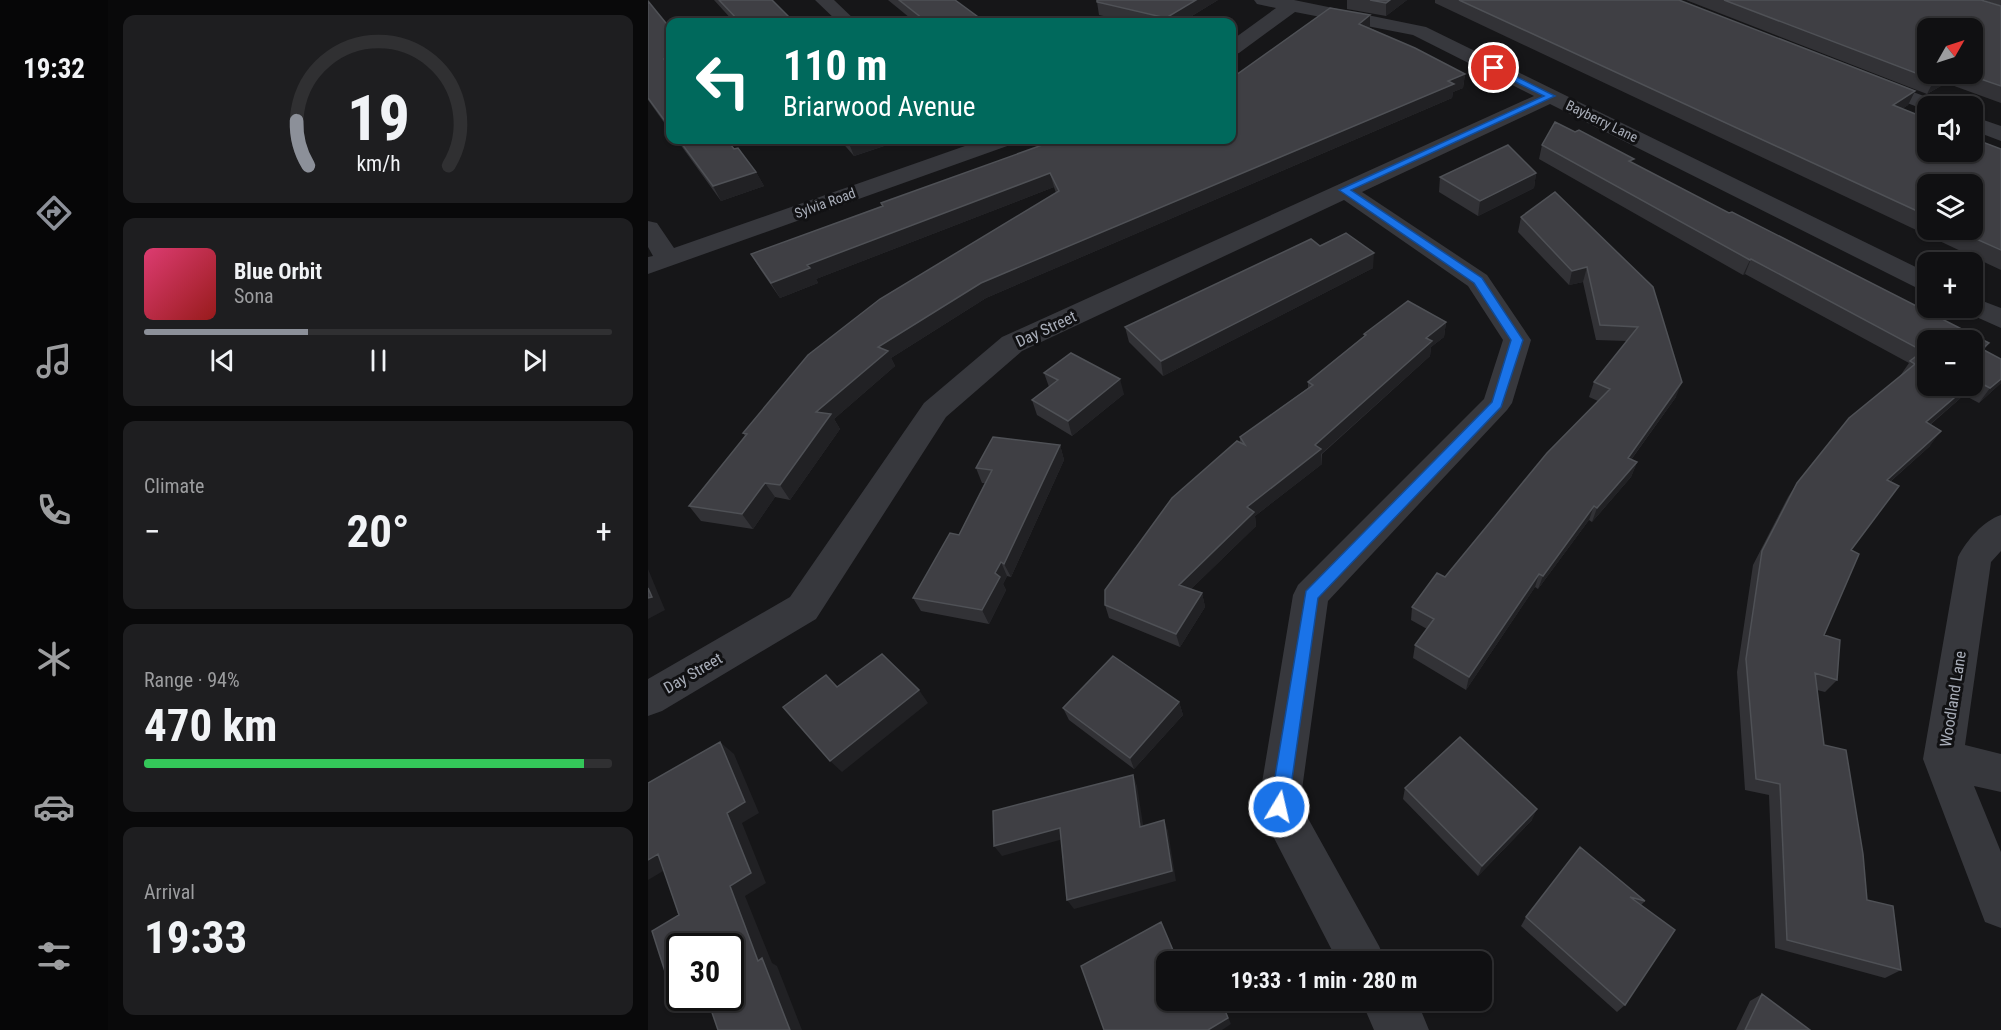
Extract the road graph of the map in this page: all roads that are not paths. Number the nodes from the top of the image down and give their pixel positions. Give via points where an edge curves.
1 (824, 0) edge
2 (1263, 0) edge
3 (1292, 5) junction
4 (844, 18) edge
5 (1236, 46) edge
6 (1857, 77) edge
7 (1551, 96) junction
8 (1917, 100) edge
9 (1983, 127) edge
10 (2001, 134) edge
11 (981, 144) edge
12 (1344, 190) junction
13 (648, 228) edge
14 (658, 263) edge
15 (1917, 278) edge
16 (1983, 310) edge
17 (2001, 319) edge
18 (2001, 528) edge
19 (648, 699) edge
20 (1943, 759) junction
21 (2001, 773) edge
22 (2001, 906) edge
23 (1357, 951) edge
24 (1390, 1011) edge
25 (1405, 1030) edge

1 - 4 street
2 - 3 street, Bayberry Lane
3 - 5 street
3 - 7 street, Bayberry Lane via 1419,31
6 - 8 street
7 - 12 street, Day Street
7 - 15 street, Bayberry Lane
9 - 10 street
11 - 14 street, Sylvia Road
12 - 19 street, Day Street via 1012,344 935,410 803,608
12 - 23 street via 1478,281 1517,340 1497,404 1311,596 1279,807
13 - 14 street
16 - 17 street
18 - 20 street, Woodland Lane via 1975,556
20 - 21 street
20 - 22 street, Woodland Lane
24 - 25 street

